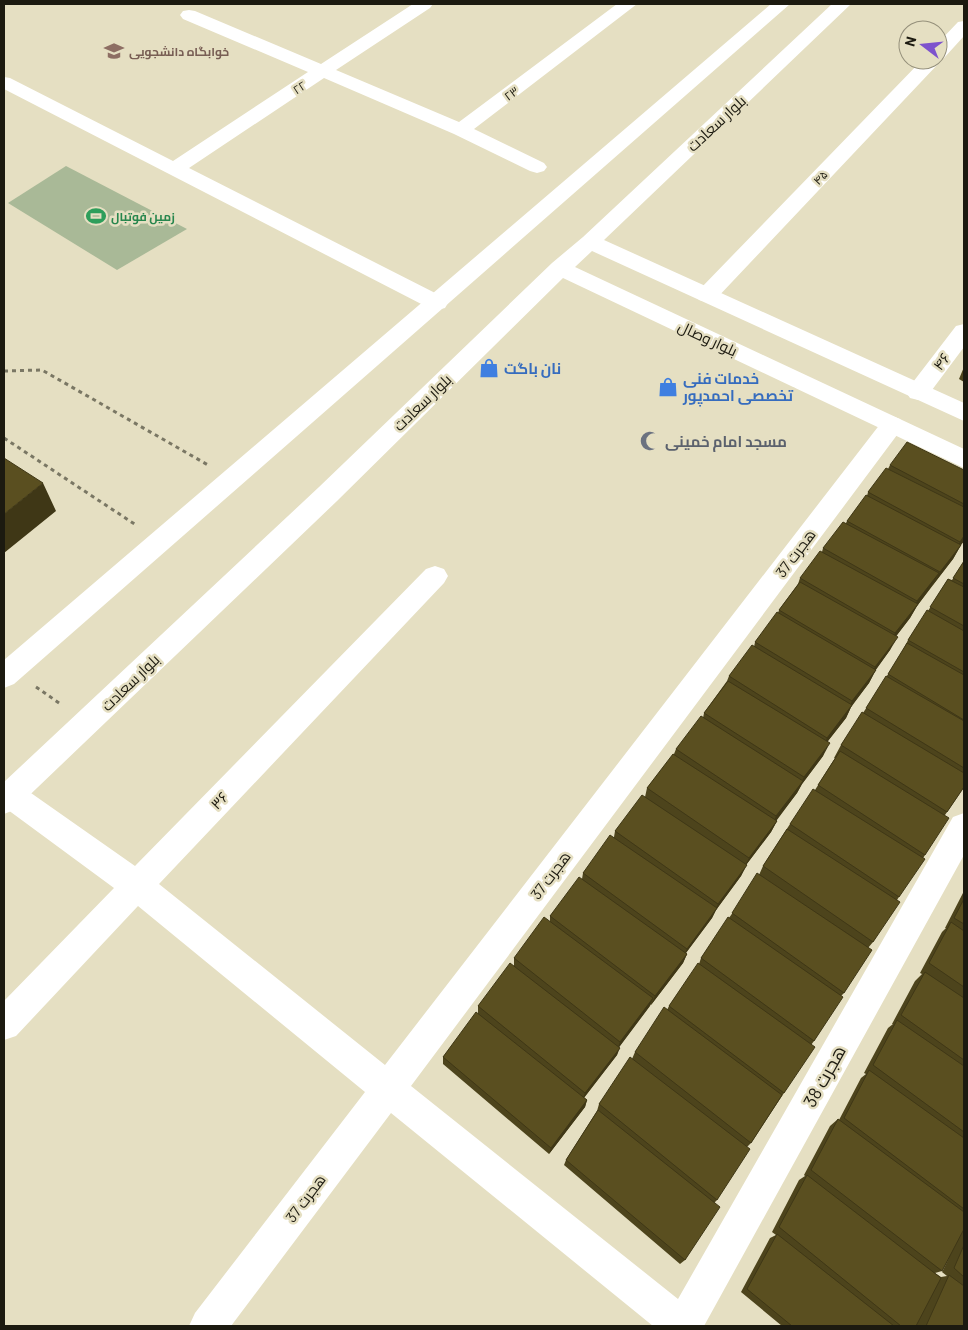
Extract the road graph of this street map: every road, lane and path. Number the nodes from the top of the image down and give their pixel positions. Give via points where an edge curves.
1 (208, 4) edge
2 (424, 4) edge
3 (628, 4) edge
4 (781, 4) edge
5 (842, 4) edge
6 (964, 26) edge
7 (948, 43) edge
8 (922, 70) edge
9 (323, 71) junction
10 (4, 82) edge
11 (461, 130) junction
12 (537, 167) dead end
13 (174, 169) junction
14 (590, 242) junction
15 (560, 268) junction
16 (708, 295) junction
17 (437, 303) junction
18 (964, 331) edge
19 (4, 371) edge
20 (918, 392) junction
21 (964, 413) edge
22 (892, 425) junction
23 (4, 438) edge
24 (964, 459) edge
25 (203, 472) dead end
26 (141, 528) dead end
27 (435, 576) dead end
28 (8, 672) edge
29 (87, 722) junction
30 (7, 798) edge
31 (964, 826) edge
32 (137, 886) junction
33 (4, 1024) edge
34 (388, 1089) junction
35 (208, 1326) edge
36 (682, 1326) edge

1 - 9 street via 189,15
2 - 9 street, ۲۲
3 - 11 street, ۲۳
4 - 17 street
5 - 14 street, بلوار سعادت
6 - 7 street
8 - 16 street, ۴۵
9 - 11 street
9 - 13 street, ۲۲
10 - 13 street
11 - 12 street
13 - 17 street
14 - 15 street, بلوار سعادت
14 - 16 street
15 - 22 street, بلوار وصال
15 - 29 street, بلوار سعادت
16 - 20 street
17 - 28 street
18 - 20 street, ۴۶
19 - 25 path via 42,370 210,466
20 - 21 street
22 - 24 street, بلوار وصال
22 - 34 street, هجرت 37
23 - 26 path
27 - 32 street, ۳۶
28 - 29 path
29 - 30 street, بلوار سعادت
30 - 32 street
31 - 36 street, هجرت 38
32 - 33 street, ۳۶
32 - 34 street
34 - 35 street, هجرت 37
34 - 36 street

